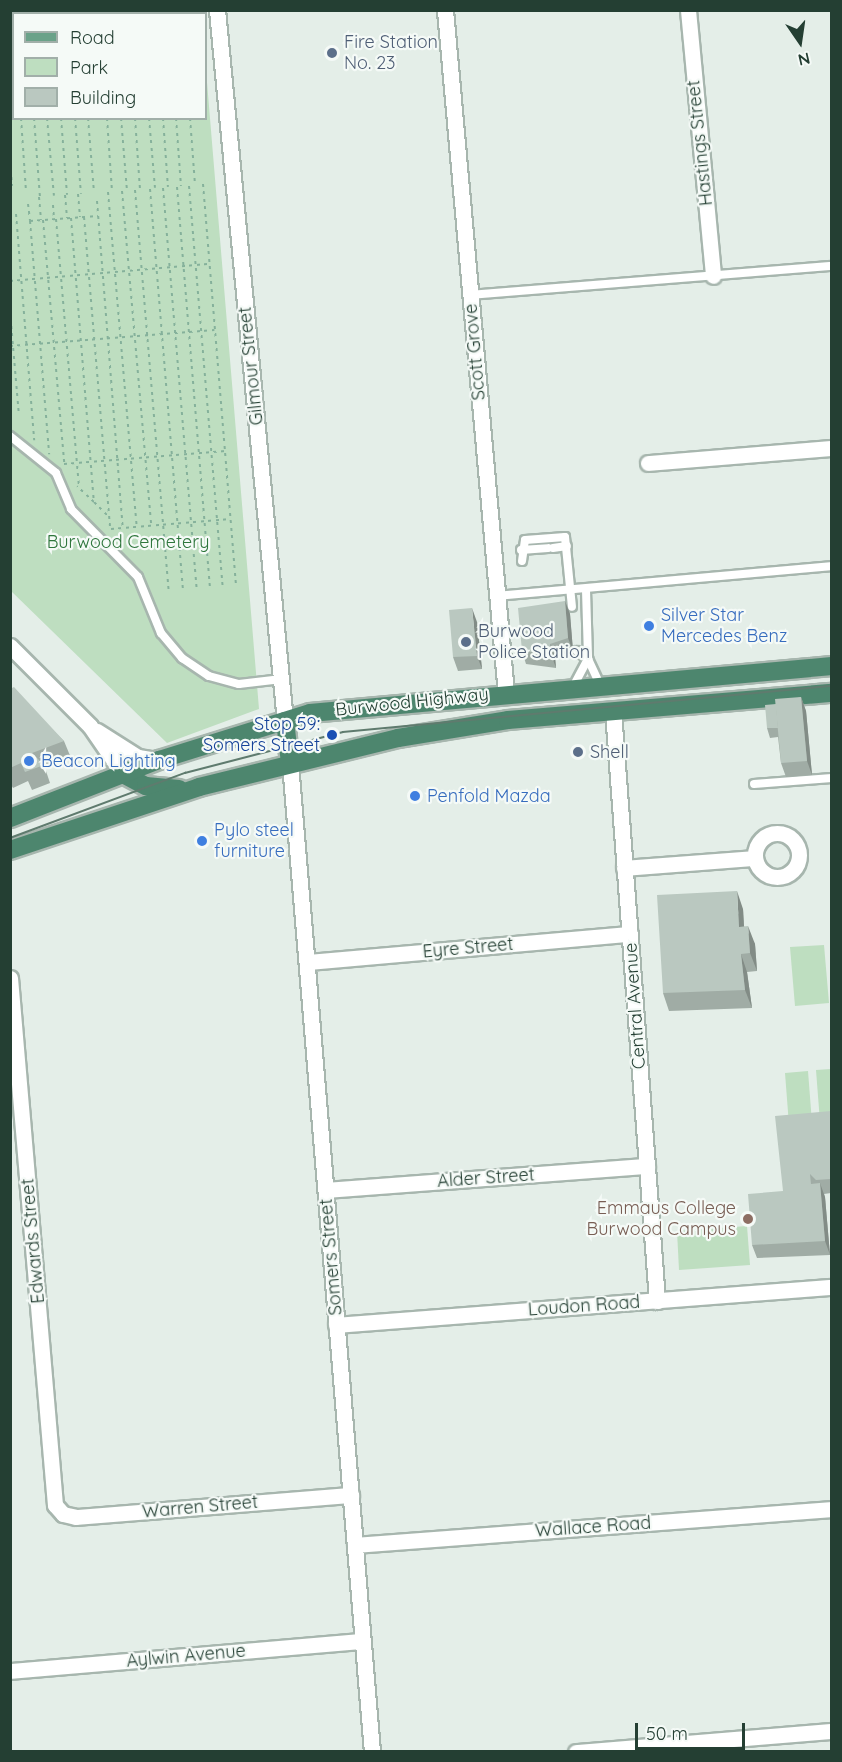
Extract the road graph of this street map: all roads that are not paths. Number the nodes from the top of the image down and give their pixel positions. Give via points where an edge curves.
1 (145, 10) edge
2 (217, 10) edge
3 (445, 10) edge
4 (688, 10) edge
5 (126, 12) edge
6 (831, 266) edge
7 (713, 276) junction
8 (470, 295) junction
9 (10, 436) edge
10 (831, 448) edge
11 (648, 462) dead end
12 (567, 546) junction
13 (521, 550) junction
14 (522, 561) dead end
15 (831, 566) edge
16 (586, 590) junction
17 (571, 591) junction
18 (497, 596) junction
19 (572, 607) dead end
20 (10, 646) edge
21 (577, 651) dead end
22 (588, 658) junction
23 (831, 666) edge
24 (282, 679) junction
25 (606, 684) junction
26 (573, 687) junction
27 (506, 693) junction
28 (831, 693) edge
29 (613, 711) junction
30 (508, 720) junction
31 (285, 721) junction
32 (90, 726) junction
33 (159, 760) junction
34 (290, 763) junction
35 (123, 774) junction
36 (831, 778) edge
37 (754, 784) dead end
38 (199, 787) junction
39 (10, 818) edge
40 (10, 850) edge
41 (755, 858) dead end
42 (624, 868) junction
43 (630, 934) junction
44 (307, 962) junction
45 (10, 978) edge
46 (647, 1166) junction
47 (326, 1191) junction
48 (831, 1287) edge
49 (657, 1301) junction
50 (336, 1325) junction
51 (351, 1495) junction
52 (55, 1505) joint
53 (831, 1509) edge
54 (354, 1545) junction
55 (362, 1641) junction
56 (10, 1671) edge
57 (831, 1731) edge
58 (372, 1752) edge
59 (576, 1752) edge

1 - 5 main road
2 - 24 street, Gilmour Street
3 - 8 street, Scott Grove
4 - 7 street, Hastings Street
6 - 7 lane
7 - 8 lane
8 - 18 street, Scott Grove
9 - 24 lane via 35,452 60,478 68,504 138,577 161,633 193,668 239,684
10 - 11 street
12 - 13 lane
12 - 13 lane via 566,537 549,536 525,540
12 - 17 lane
13 - 14 lane
15 - 16 lane
16 - 17 lane
16 - 22 lane
17 - 18 lane
17 - 19 lane
18 - 27 street, Scott Grove
20 - 32 street
21 - 22 lane
22 - 25 lane
22 - 26 lane
23 - 25 highway, Burwood Highway
24 - 31 street, Gilmour Street
25 - 26 highway, Burwood Highway
25 - 29 highway
26 - 27 highway, Burwood Highway
27 - 30 highway
27 - 31 highway, Burwood Highway via 350,707
28 - 29 highway, Burwood Highway
29 - 30 highway, Burwood Highway
29 - 42 street, Central Avenue
30 - 34 highway, Burwood Highway
31 - 33 highway, Burwood Highway
31 - 34 highway
32 - 33 street via 138,757
32 - 35 street
33 - 35 highway, Burwood Highway
34 - 38 highway, Burwood Highway
34 - 44 street, Somers Street
35 - 38 highway via 146,786
35 - 39 highway, Burwood Highway
36 - 37 lane
38 - 40 highway, Burwood Highway
41 - 42 street
42 - 43 street, Central Avenue
43 - 44 street, Eyre Street
43 - 46 street, Central Avenue
44 - 47 street, Somers Street
45 - 52 street, Edwards Street
46 - 47 street, Alder Street
46 - 49 street, Central Avenue
47 - 50 street, Somers Street
48 - 49 street, Loudon Road
49 - 50 street, Loudon Road
50 - 51 street, Somers Street
51 - 52 street, Warren Street via 76,1517 63,1514
51 - 54 street, Somers Street
53 - 54 street, Wallace Road
54 - 55 street, Somers Street
55 - 56 street, Aylwin Avenue
55 - 58 street, Somers Street
57 - 59 street

